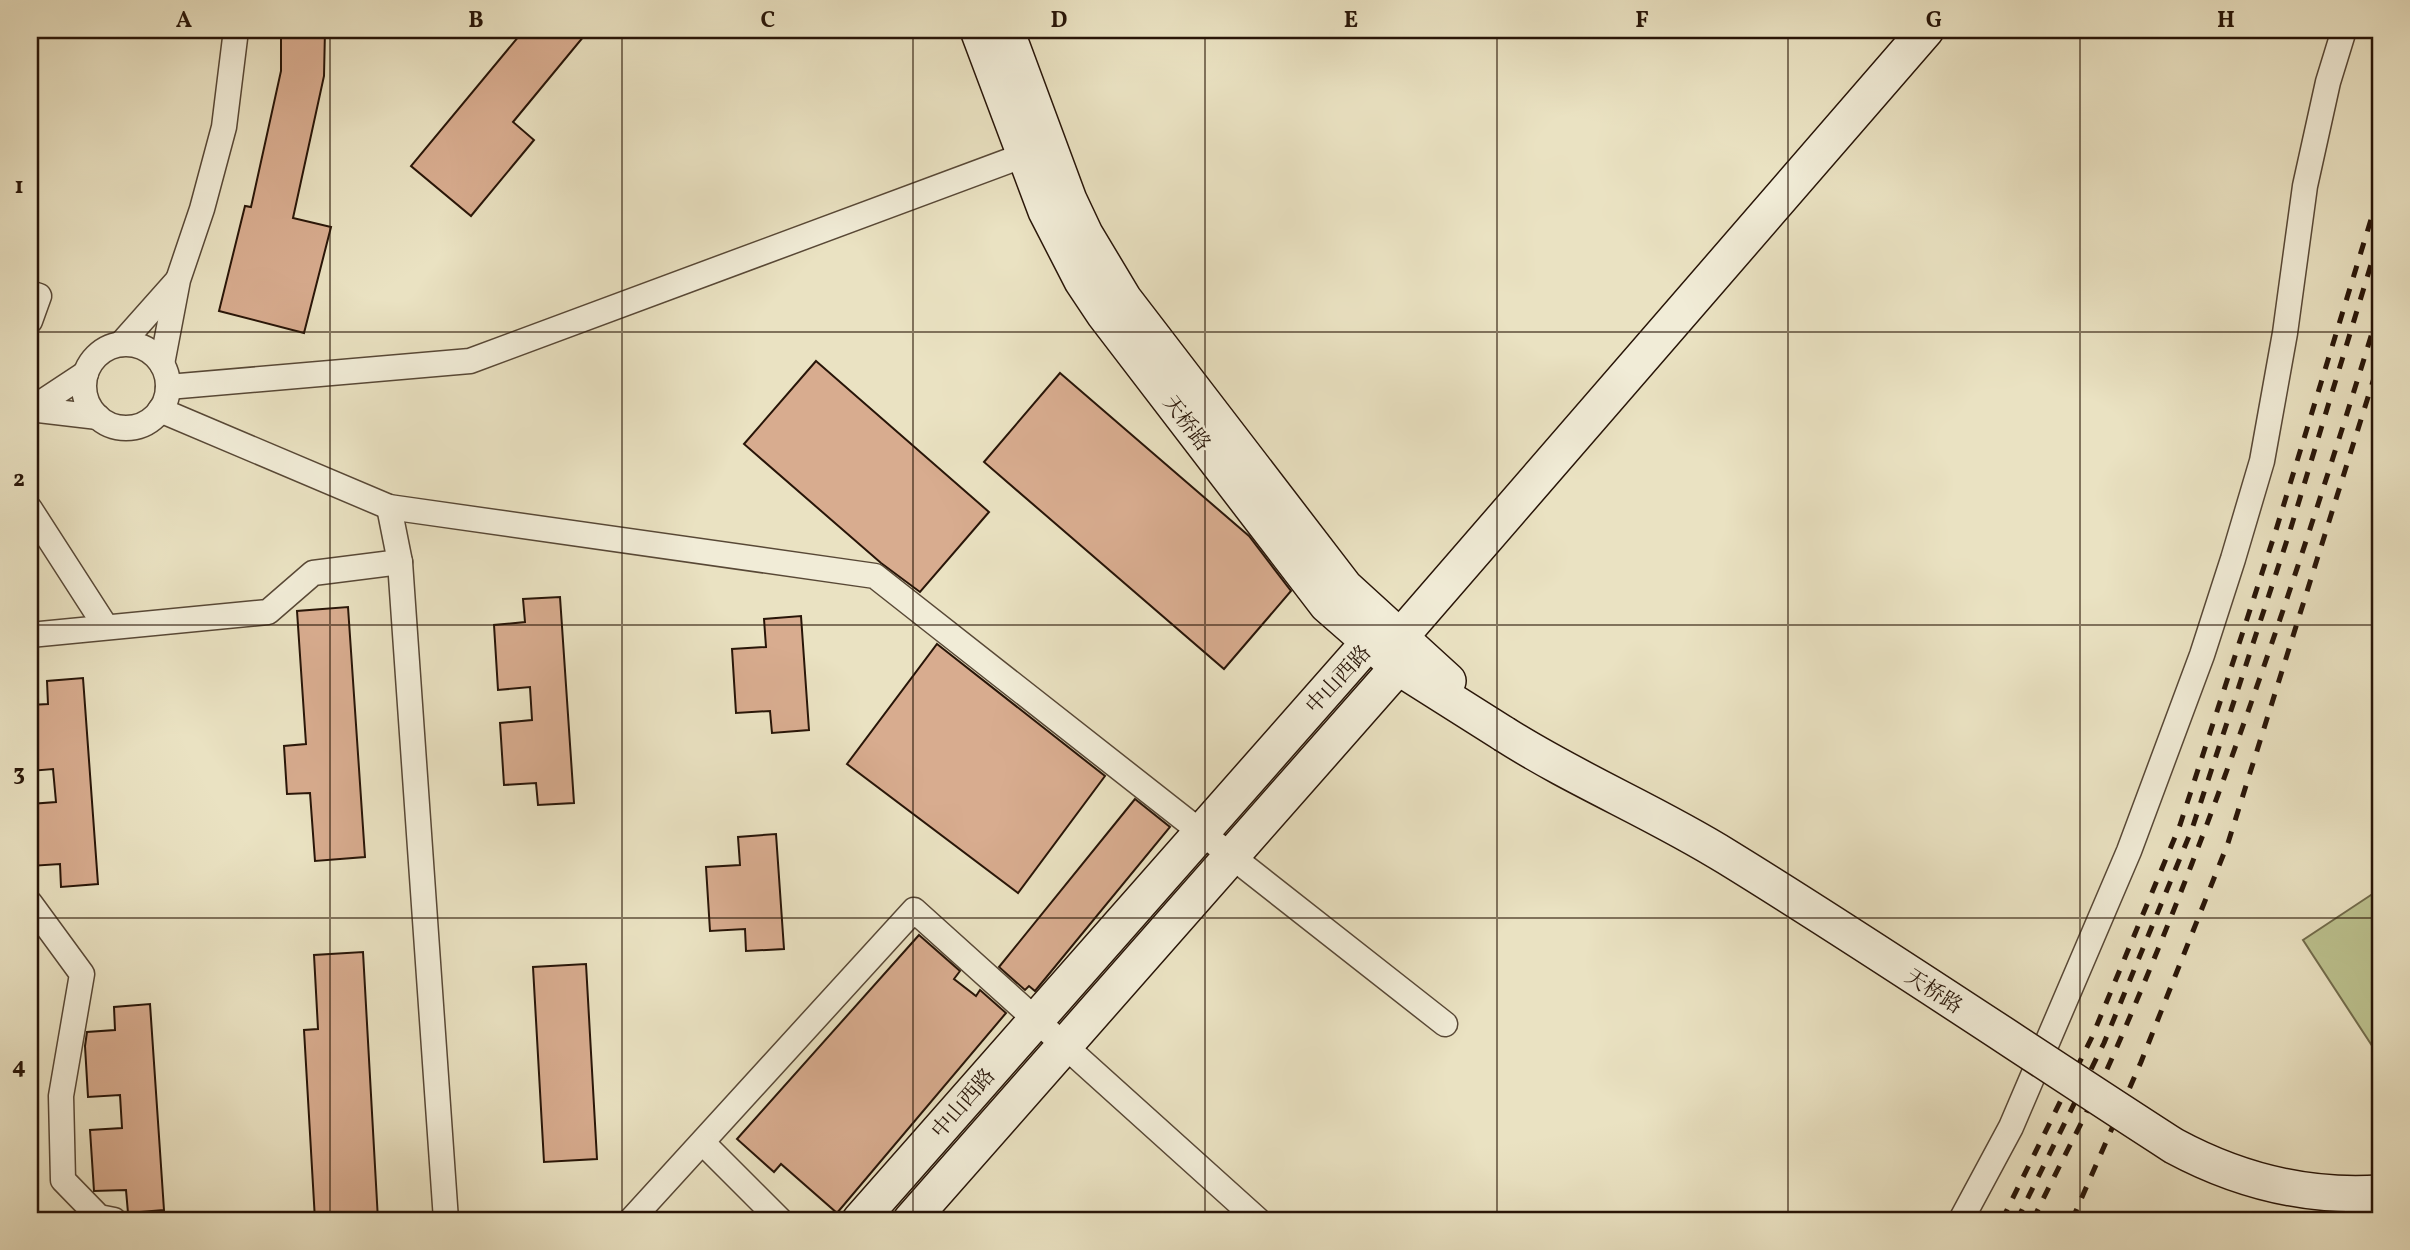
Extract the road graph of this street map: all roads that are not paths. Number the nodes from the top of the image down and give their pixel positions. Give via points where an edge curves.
1 (236, 30) edge
2 (978, 30) edge
3 (1006, 30) edge
4 (1926, 30) edge
5 (2344, 30) edge
6 (1036, 150) junction
7 (178, 280) junction
8 (30, 293) edge
9 (30, 321) edge
10 (121, 344) junction
11 (86, 373) junction
12 (163, 387) junction
13 (31, 408) edge
14 (97, 417) junction
15 (388, 506) junction
16 (30, 509) edge
17 (400, 562) junction
18 (106, 627) junction
19 (30, 635) edge
20 (1389, 648) junction
21 (1201, 833) junction
22 (1231, 856) junction
23 (30, 903) edge
24 (1036, 1020) junction
25 (1445, 1024) dead end
26 (1065, 1046) junction
27 (703, 1143) junction
28 (2380, 1193) edge
29 (114, 1220) edge
30 (446, 1220) edge
31 (631, 1220) edge
32 (779, 1220) edge
33 (860, 1220) edge
34 (911, 1220) edge
35 (1258, 1220) edge
36 (1961, 1220) edge

1 - 7 street via 224,127
2 - 6 main road, 天桥路
3 - 6 main road, 天桥路
4 - 20 main road
5 - 36 street via 2305,186 2262,461 2233,559 2129,851 2011,1127
6 - 12 street via 470,361
6 - 20 main road, 天桥路 via 1124,299
7 - 10 street
7 - 12 street
8 - 9 street via 39,296
10 - 11 street via 99,354
10 - 12 street via 154,355
11 - 13 street
11 - 14 street via 85,397
12 - 14 street via 152,419 142,425 119,428
12 - 15 street
13 - 14 street
15 - 17 street
15 - 21 street via 876,576
16 - 18 street
17 - 18 street via 313,573 268,612
17 - 30 street
18 - 19 street
20 - 21 main road, 中山西路
20 - 22 main road, 中山西路
20 - 28 main road, 天桥路, bridge via 1535,754 1729,858 2203,1162 2297,1190
21 - 22 street
21 - 24 main road, 中山西路
22 - 25 street
22 - 26 main road, 中山西路
23 - 29 street via 82,974 61,1096 63,1180 99,1217
24 - 26 street
24 - 27 street via 914,910
24 - 33 main road, 中山西路
26 - 34 main road, 中山西路
26 - 35 street
27 - 31 street
27 - 32 street

